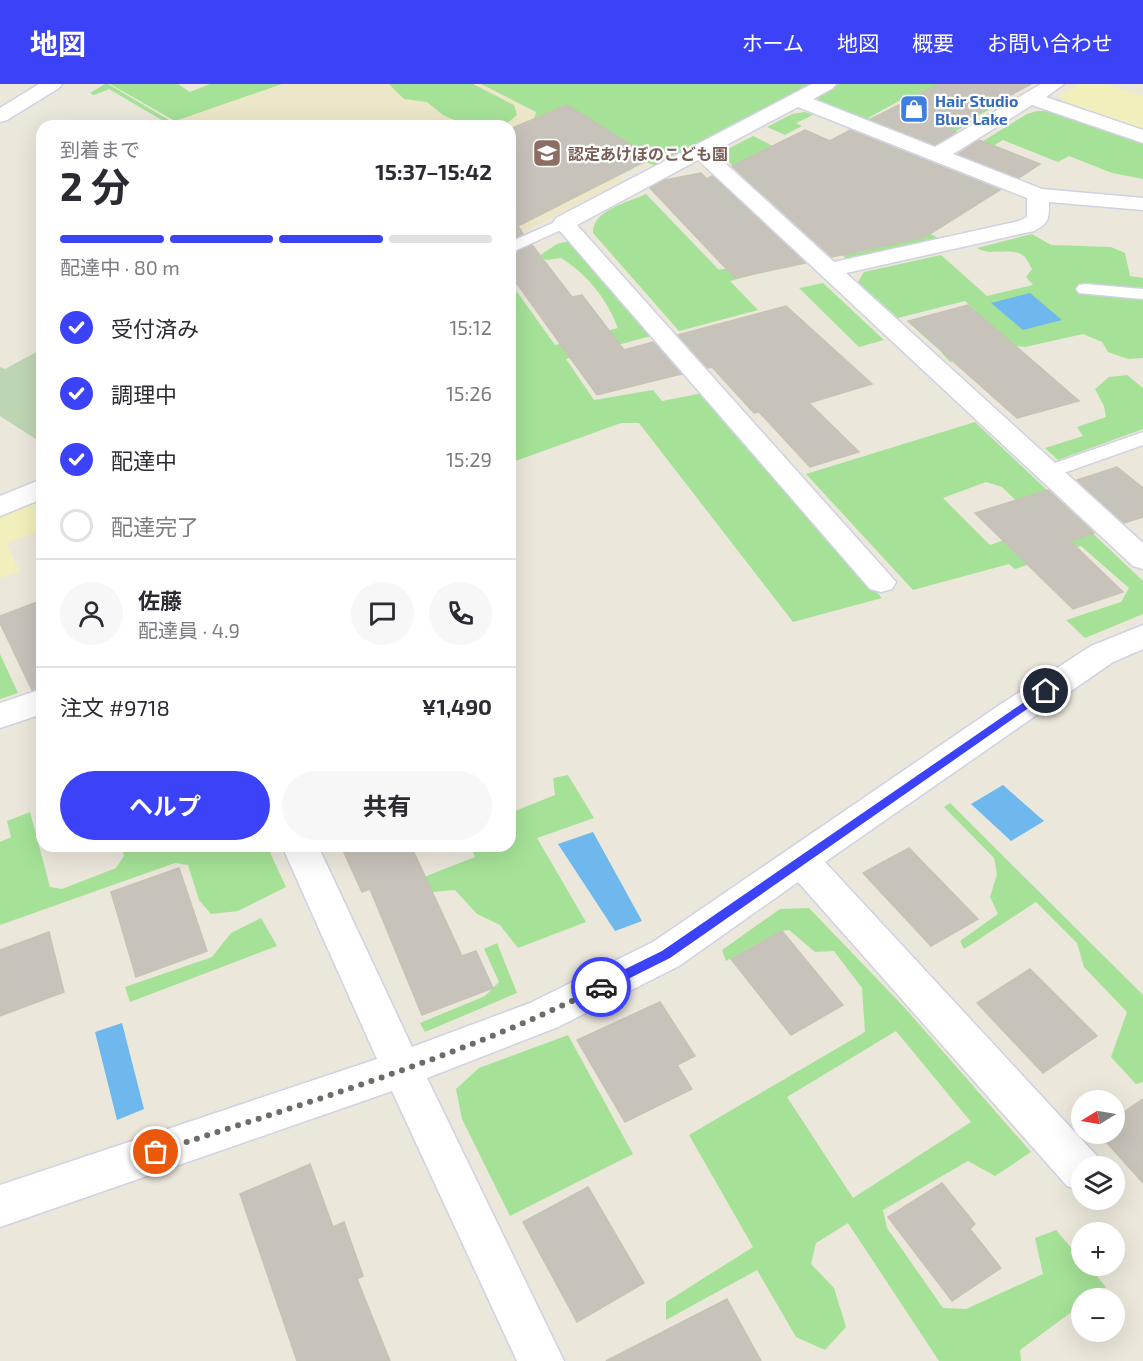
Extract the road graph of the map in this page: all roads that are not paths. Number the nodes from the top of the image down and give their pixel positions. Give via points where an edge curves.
1 (52, 84) edge
2 (826, 84) edge
3 (1054, 84) edge
4 (1030, 98) junction
5 (799, 100) junction
6 (0, 116) edge
7 (1143, 137) edge
8 (701, 152) junction
9 (936, 155) junction
10 (1038, 195) junction
11 (1143, 204) edge
12 (564, 223) junction
13 (516, 245) edge
14 (828, 270) junction
15 (1085, 290) dead end
16 (1143, 294) edge
17 (1143, 438) edge
18 (1048, 472) junction
19 (36, 491) edge
20 (0, 507) edge
21 (1143, 558) edge
22 (881, 582) dead end
23 (1143, 636) edge
24 (36, 703) edge
25 (0, 716) edge
26 (303, 852) edge
27 (801, 860) junction
28 (402, 1069) junction
29 (1071, 1160) edge
30 (0, 1206) edge
31 (541, 1361) edge

1 - 6 street
2 - 5 street
3 - 4 street
4 - 7 street
4 - 9 street
5 - 8 street
5 - 9 street
8 - 12 street
8 - 14 street
9 - 10 street
10 - 11 street
10 - 14 street via 1038,220 1026,226
12 - 13 lane
12 - 22 street
14 - 18 street
15 - 16 lane
17 - 18 lane
18 - 21 street
19 - 20 street
23 - 27 street via 1101,654
24 - 25 street
26 - 28 street
27 - 28 street via 666,954 544,1015
27 - 29 street
28 - 30 street
28 - 31 street

